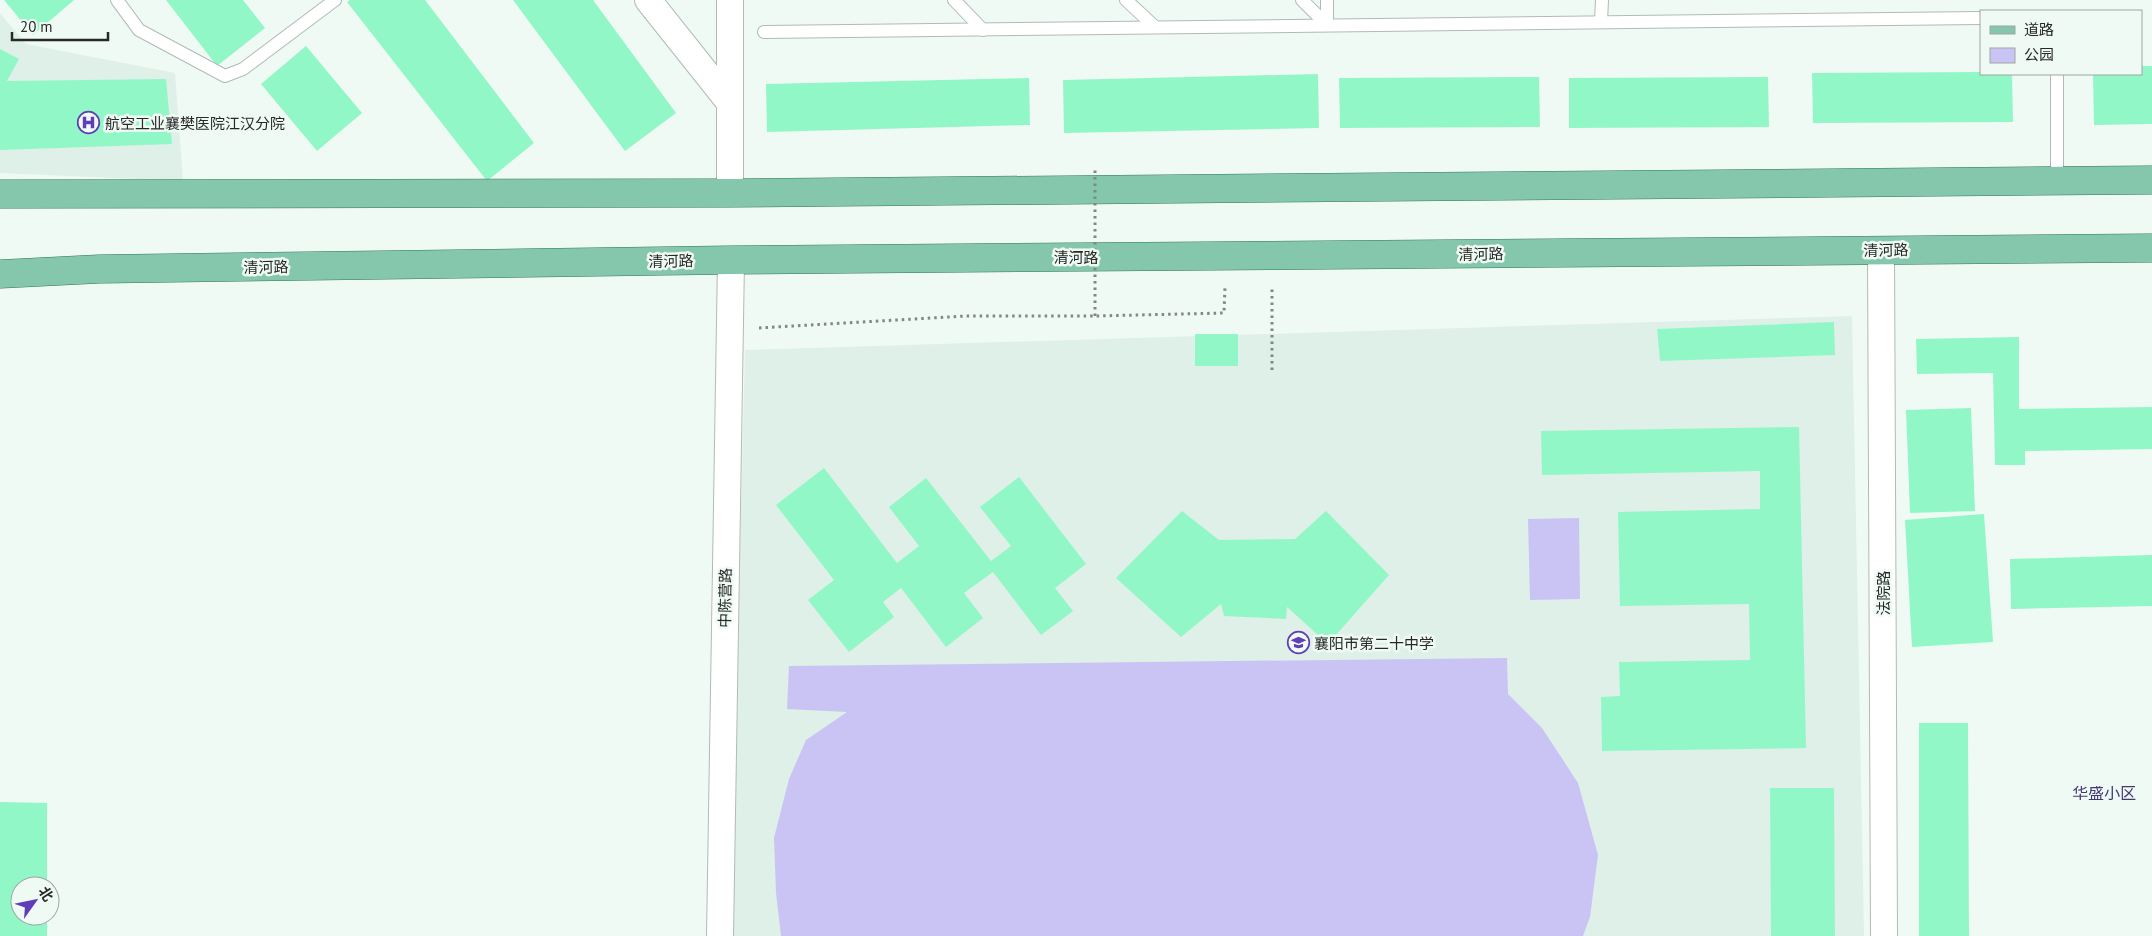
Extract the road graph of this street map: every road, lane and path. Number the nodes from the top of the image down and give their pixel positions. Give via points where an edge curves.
1 (117, 0) edge
2 (335, 0) edge
3 (648, 0) edge
4 (730, 0) edge
5 (954, 0) edge
6 (1126, 0) edge
7 (1302, 0) edge
8 (1327, 0) edge
9 (1602, 0) edge
10 (1980, 18) edge
11 (1601, 22) junction
12 (1327, 25) junction
13 (1155, 27) junction
14 (983, 30) junction
15 (764, 32) dead end
16 (2057, 75) edge
17 (730, 103) junction
18 (1095, 168) dead end
19 (2152, 180) edge
20 (2057, 181) junction
21 (730, 193) junction
22 (0, 194) edge
23 (2152, 248) edge
24 (1881, 250) junction
25 (1272, 256) junction
26 (731, 260) junction
27 (0, 274) edge
28 (1224, 313) dead end
29 (1095, 316) junction
30 (730, 330) junction
31 (1272, 370) dead end
32 (720, 936) edge
33 (1884, 936) edge

1 - 2 lane via 139,30 225,76 243,69
3 - 17 street
4 - 17 street
5 - 14 lane
6 - 13 lane
7 - 12 lane
8 - 12 lane
9 - 11 lane
10 - 11 lane
11 - 12 lane
12 - 13 lane
13 - 14 lane
14 - 15 lane
16 - 20 lane
17 - 21 street
18 - 29 path, bridge
19 - 20 main road
20 - 21 main road
21 - 22 main road
23 - 24 main road, 清河路
24 - 25 main road, 清河路
24 - 33 street, 法院路
25 - 26 main road, 清河路
25 - 31 path
26 - 27 main road, 清河路 via 99,269
26 - 30 street, 中陈营路
28 - 29 path
29 - 30 path via 965,316
30 - 32 street, 中陈营路

